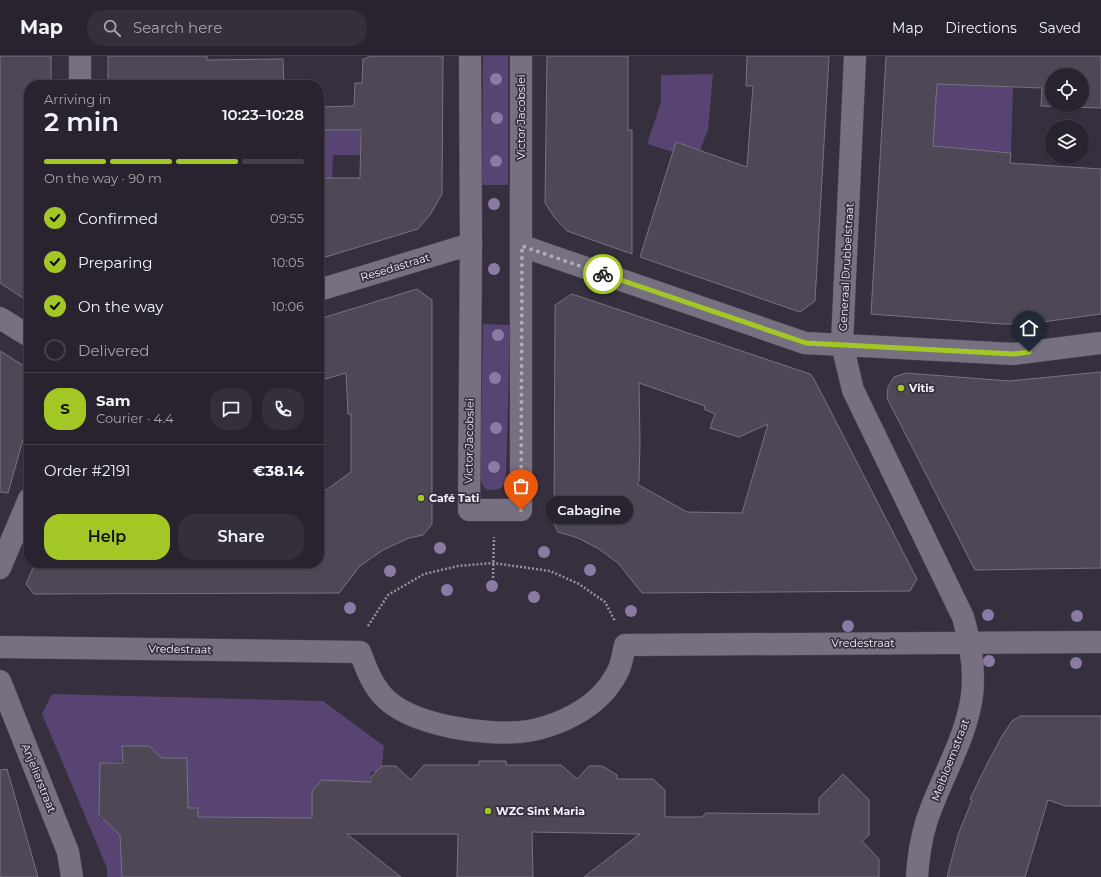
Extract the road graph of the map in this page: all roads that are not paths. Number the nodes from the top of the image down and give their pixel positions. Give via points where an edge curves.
1 (80, 56) edge
2 (470, 56) edge
3 (521, 56) edge
4 (855, 56) edge
5 (80, 80) edge
6 (471, 244) junction
7 (522, 246) junction
8 (324, 288) edge
9 (0, 318) edge
10 (24, 333) edge
11 (1101, 343) edge
12 (842, 344) junction
13 (24, 510) edge
14 (0, 568) edge
15 (971, 642) junction
16 (1101, 642) edge
17 (0, 647) edge
18 (0, 681) edge
19 (72, 877) edge
20 (917, 877) edge

1 - 5 street
2 - 6 street, Victor Jacobslei
3 - 7 street, Victor Jacobslei
4 - 12 street, Generaal Drubbelstraat
6 - 7 street, Victor Jacobslei via 469,510 521,510
6 - 8 street, Resedastraat
7 - 12 street via 806,343
9 - 10 street
11 - 12 street via 1014,354
12 - 15 street, Generaal Drubbelstraat via 853,390 950,588
13 - 14 street
15 - 16 street, Vredestraat
15 - 17 street, Vredestraat via 625,645 618,671 598,698 566,719 528,731 496,732 440,725 411,716 383,696 368,675 360,652
15 - 20 street, Meibloemstraat via 971,701 960,739 926,823
18 - 19 street, Anjelierstraat via 68,852

